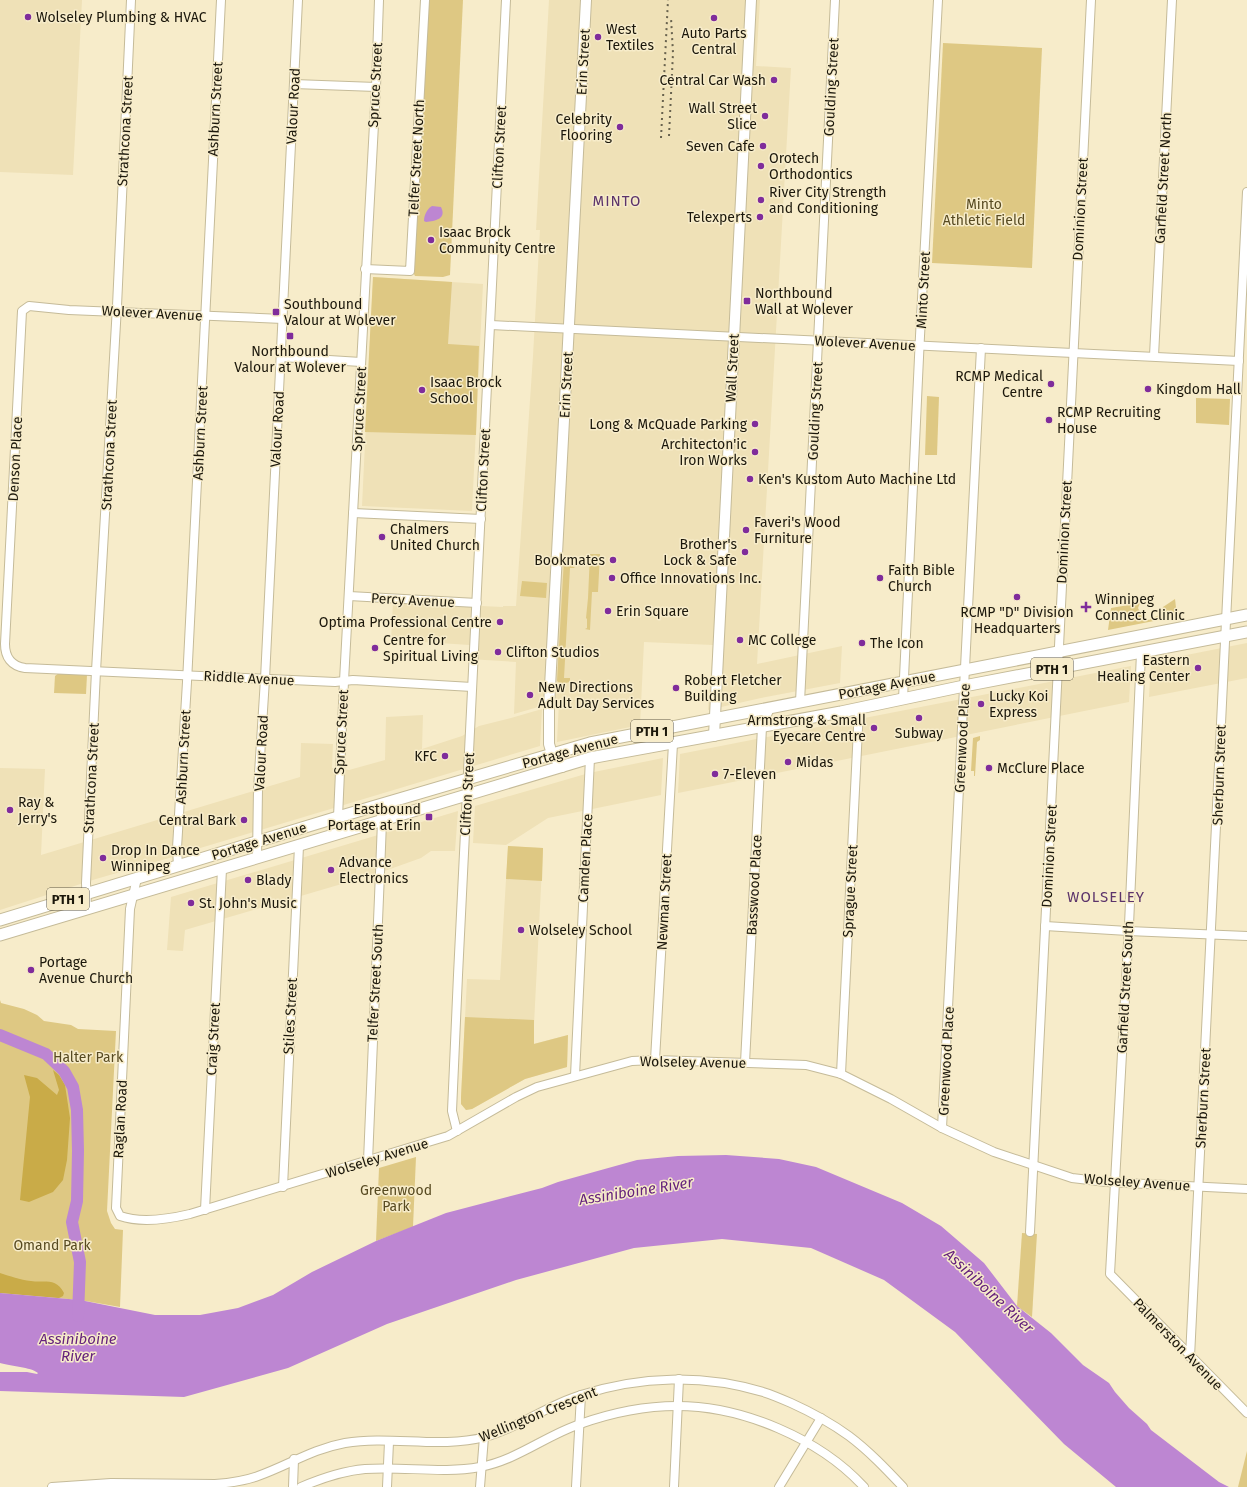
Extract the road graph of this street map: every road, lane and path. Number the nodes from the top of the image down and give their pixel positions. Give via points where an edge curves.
1 (131, 0) edge
2 (221, 0) edge
3 (298, 0) edge
4 (379, 0) edge
5 (425, 0) edge
6 (506, 0) edge
7 (586, 0) edge
8 (751, 0) edge
9 (835, 0) edge
10 (938, 0) edge
11 (1091, 0) edge
12 (1172, 0) edge
13 (294, 84) junction
14 (376, 87) junction
15 (1247, 192) edge
16 (365, 269) junction
17 (22, 311) joint
18 (117, 312) junction
19 (206, 316) junction
20 (283, 319) junction
21 (491, 325) junction
22 (568, 328) junction
23 (734, 336) junction
24 (818, 340) junction
25 (920, 345) junction
26 (981, 348) junction
27 (1073, 353) junction
28 (1154, 356) junction
29 (281, 357) junction
30 (1239, 361) junction
31 (361, 362) junction
32 (353, 513) junction
33 (481, 519) junction
34 (349, 596) junction
35 (476, 603) junction
36 (1247, 615) edge
37 (1226, 620) junction
38 (1247, 632) edge
39 (1225, 637) junction
40 (1059, 652) junction
41 (1141, 653) junction
42 (25, 668) joint
43 (1057, 668) junction
44 (965, 670) junction
45 (96, 671) junction
46 (187, 675) junction
47 (265, 679) junction
48 (344, 681) junction
49 (904, 682) junction
50 (964, 686) junction
51 (472, 687) junction
52 (903, 699) junction
53 (800, 702) junction
54 (770, 708) junction
55 (859, 708) junction
56 (714, 719) junction
57 (762, 727) junction
58 (714, 736) junction
59 (673, 744) junction
60 (552, 754) junction
61 (590, 758) junction
62 (562, 767) junction
63 (468, 779) junction
64 (467, 795) junction
65 (380, 805) junction
66 (338, 817) junction
67 (382, 821) junction
68 (257, 843) junction
69 (299, 846) junction
70 (257, 858) junction
71 (178, 866) junction
72 (222, 869) junction
73 (137, 878) junction
74 (86, 893) junction
75 (134, 895) junction
76 (86, 909) junction
77 (0, 920) edge
78 (1045, 926) junction
79 (1128, 931) junction
80 (1212, 934) junction
81 (0, 935) edge
82 (1247, 936) edge
83 (655, 1060) junction
84 (745, 1063) junction
85 (841, 1074) junction
86 (575, 1076) junction
87 (942, 1128) junction
88 (457, 1131) junction
89 (368, 1161) junction
90 (1033, 1166) junction
91 (1115, 1182) junction
92 (1198, 1186) junction
93 (283, 1187) junction
94 (1247, 1189) edge
95 (206, 1210) junction
96 (120, 1216) joint
97 (1030, 1232) dead end
98 (1110, 1274) joint
99 (1190, 1357) junction
100 (679, 1379) junction
101 (581, 1395) junction
102 (678, 1406) junction
103 (1247, 1413) edge
104 (821, 1418) junction
105 (579, 1424) junction
106 (484, 1437) junction
107 (806, 1441) junction
108 (389, 1442) junction
109 (294, 1459) junction
110 (481, 1467) junction
111 (388, 1469) junction
112 (95, 1485) edge
113 (197, 1486) edge
114 (52, 1487) edge
115 (293, 1487) edge
116 (301, 1487) edge
117 (387, 1487) edge
118 (480, 1487) edge
119 (576, 1487) edge
120 (674, 1487) edge
121 (779, 1487) edge
122 (864, 1487) edge
123 (903, 1487) edge

1 - 18 street, Strathcona Street
2 - 19 street, Ashburn Street
3 - 13 street, Valour Road
4 - 14 street, Spruce Street
5 - 16 street, Telfer Street North via 410,271
6 - 21 street, Clifton Street
7 - 22 main road, Erin Street
8 - 23 main road, Wall Street
9 - 24 street, Goulding Street
10 - 25 street, Minto Street
11 - 27 street, Dominion Street
12 - 28 street, Garfield Street North
13 - 14 street
13 - 20 street, Valour Road
14 - 16 street, Spruce Street
15 - 30 street, Sherburn Street
16 - 31 street, Spruce Street
17 - 18 street, Wolever Avenue via 29,306
17 - 42 street, Denson Place via 5,652 10,661
18 - 19 street, Wolever Avenue
18 - 45 street, Strathcona Street
19 - 20 street, Wolever Avenue
19 - 46 street, Ashburn Street
20 - 29 street, Valour Road
21 - 22 street, Wolever Avenue
21 - 33 street, Clifton Street
22 - 23 street, Wolever Avenue
22 - 60 main road, Erin Street via 548,744
23 - 24 street, Wolever Avenue
23 - 56 main road, Wall Street
24 - 25 street, Wolever Avenue
24 - 53 street, Goulding Street
25 - 26 street, Wolever Avenue
25 - 49 street, Minto Street
26 - 27 street, Wolever Avenue
26 - 44 street, Greenwood Place
27 - 28 street, Wolever Avenue
27 - 40 street, Dominion Street
28 - 30 street, Wolever Avenue
29 - 31 street
29 - 47 street, Valour Road
30 - 37 street, Sherburn Street
31 - 32 street, Spruce Street
32 - 33 street
32 - 34 street, Spruce Street
33 - 35 street, Clifton Street
34 - 35 street, Percy Avenue
34 - 48 street, Spruce Street
35 - 51 street, Clifton Street
36 - 37 highway, Portage Avenue / PTH 1
37 - 39 street, Sherburn Street
37 - 40 highway, Portage Avenue / PTH 1
38 - 39 highway, Portage Avenue / PTH 1
39 - 41 highway, Portage Avenue / PTH 1
39 - 80 street, Sherburn Street
40 - 43 street, Dominion Street
40 - 44 highway, Portage Avenue / PTH 1
41 - 43 highway, Portage Avenue / PTH 1
41 - 79 street, Garfield Street South
42 - 45 street, Riddle Avenue
43 - 50 highway, Portage Avenue / PTH 1
43 - 78 street, Dominion Street
44 - 49 highway, Portage Avenue / PTH 1
44 - 50 street, Greenwood Place
45 - 46 street, Riddle Avenue
45 - 74 street, Strathcona Street
46 - 47 street, Riddle Avenue
46 - 71 street, Ashburn Street
47 - 48 street, Riddle Avenue
47 - 68 street, Valour Road
48 - 51 street, Riddle Avenue
48 - 66 street, Spruce Street
49 - 52 street, Minto Street
49 - 53 highway, Portage Avenue / PTH 1
50 - 52 highway, Portage Avenue / PTH 1
50 - 87 street, Greenwood Place
51 - 63 street, Clifton Street
52 - 55 highway, Portage Avenue / PTH 1
53 - 54 highway, Portage Avenue / PTH 1
54 - 56 highway, Portage Avenue / PTH 1
54 - 57 street, Basswood Place
55 - 57 highway, Portage Avenue / PTH 1
55 - 85 street, Sprague Street
56 - 58 main road, Wall Street
56 - 60 highway, Portage Avenue / PTH 1 via 590,743
57 - 58 highway, Portage Avenue / PTH 1
57 - 84 street, Basswood Place
58 - 59 highway, Portage Avenue / PTH 1
59 - 61 highway, Portage Avenue / PTH 1
59 - 83 street, Newman Street
60 - 62 main road, Erin Street
60 - 63 highway, Portage Avenue / PTH 1
61 - 62 highway, Portage Avenue / PTH 1
61 - 86 street, Camden Place
62 - 64 highway, Portage Avenue / PTH 1
63 - 64 street, Clifton Street
63 - 65 highway, Portage Avenue / PTH 1
64 - 67 highway, Portage Avenue / PTH 1
64 - 88 street, Clifton Street via 452,1111
65 - 66 highway, Portage Avenue / PTH 1
65 - 67 street, Telfer Street South
66 - 68 highway, Portage Avenue / PTH 1
67 - 69 highway, Portage Avenue / PTH 1
67 - 89 street, Telfer Street South
68 - 70 street, Valour Road
68 - 71 highway, Portage Avenue / PTH 1
69 - 70 highway, Portage Avenue / PTH 1
69 - 93 street, Stiles Street
70 - 72 highway, Portage Avenue / PTH 1
71 - 73 highway, Portage Avenue / PTH 1
72 - 75 highway, Portage Avenue / PTH 1
72 - 95 street, Craig Street
73 - 74 highway, Portage Avenue / PTH 1
73 - 75 street, Raglan Road
74 - 76 street, Strathcona Street
74 - 77 highway, Portage Avenue / PTH 1
75 - 76 highway, Portage Avenue / PTH 1
75 - 96 street, Raglan Road via 130,909 119,1121 116,1208
76 - 81 highway, Portage Avenue / PTH 1
78 - 79 street
78 - 90 street, Dominion Street
79 - 80 street
79 - 91 street, Garfield Street South
80 - 82 street
80 - 92 street, Sherburn Street
83 - 84 street, Wolseley Avenue
83 - 86 street, Wolseley Avenue via 632,1061
84 - 85 street, Wolseley Avenue via 806,1065
85 - 87 street, Wolseley Avenue
86 - 88 street, Wolseley Avenue via 530,1090
87 - 90 street, Wolseley Avenue via 994,1152
88 - 89 street, Wolseley Avenue
89 - 93 street, Wolseley Avenue
90 - 91 street, Wolseley Avenue via 1072,1178
90 - 97 street, Dominion Street
91 - 92 street, Wolseley Avenue
91 - 98 street, Garfield Street South
92 - 94 street, Wolseley Avenue
92 - 99 street, Sherburn Street
93 - 95 street, Wolseley Avenue
95 - 96 street, Wolseley Avenue via 165,1219 130,1219
98 - 99 street, Palmerston Avenue
99 - 103 street, Palmerston Avenue
100 - 101 street, Wellington Crescent via 631,1382
100 - 102 street
100 - 104 street, Wellington Crescent via 705,1380 765,1392
101 - 105 street
101 - 106 street, Wellington Crescent
102 - 105 street, Wellington Crescent via 650,1407
102 - 107 street, Wellington Crescent via 720,1410 758,1421
102 - 120 street
104 - 107 street
104 - 123 street, Wellington Crescent via 879,1461
105 - 110 street, Wellington Crescent via 511,1458
105 - 119 street
106 - 108 street, Wellington Crescent via 450,1442
106 - 110 street
107 - 121 street
107 - 122 street, Wellington Crescent via 834,1460
108 - 109 street, Wellington Crescent via 345,1443 316,1450
108 - 111 street
109 - 113 street, Wellington Crescent via 250,1479
109 - 115 street
110 - 111 street, Wellington Crescent via 439,1470
110 - 118 street
111 - 116 street, Wellington Crescent via 350,1471
111 - 117 street
112 - 113 street, Wellington Crescent
112 - 114 street, Wellington Crescent

